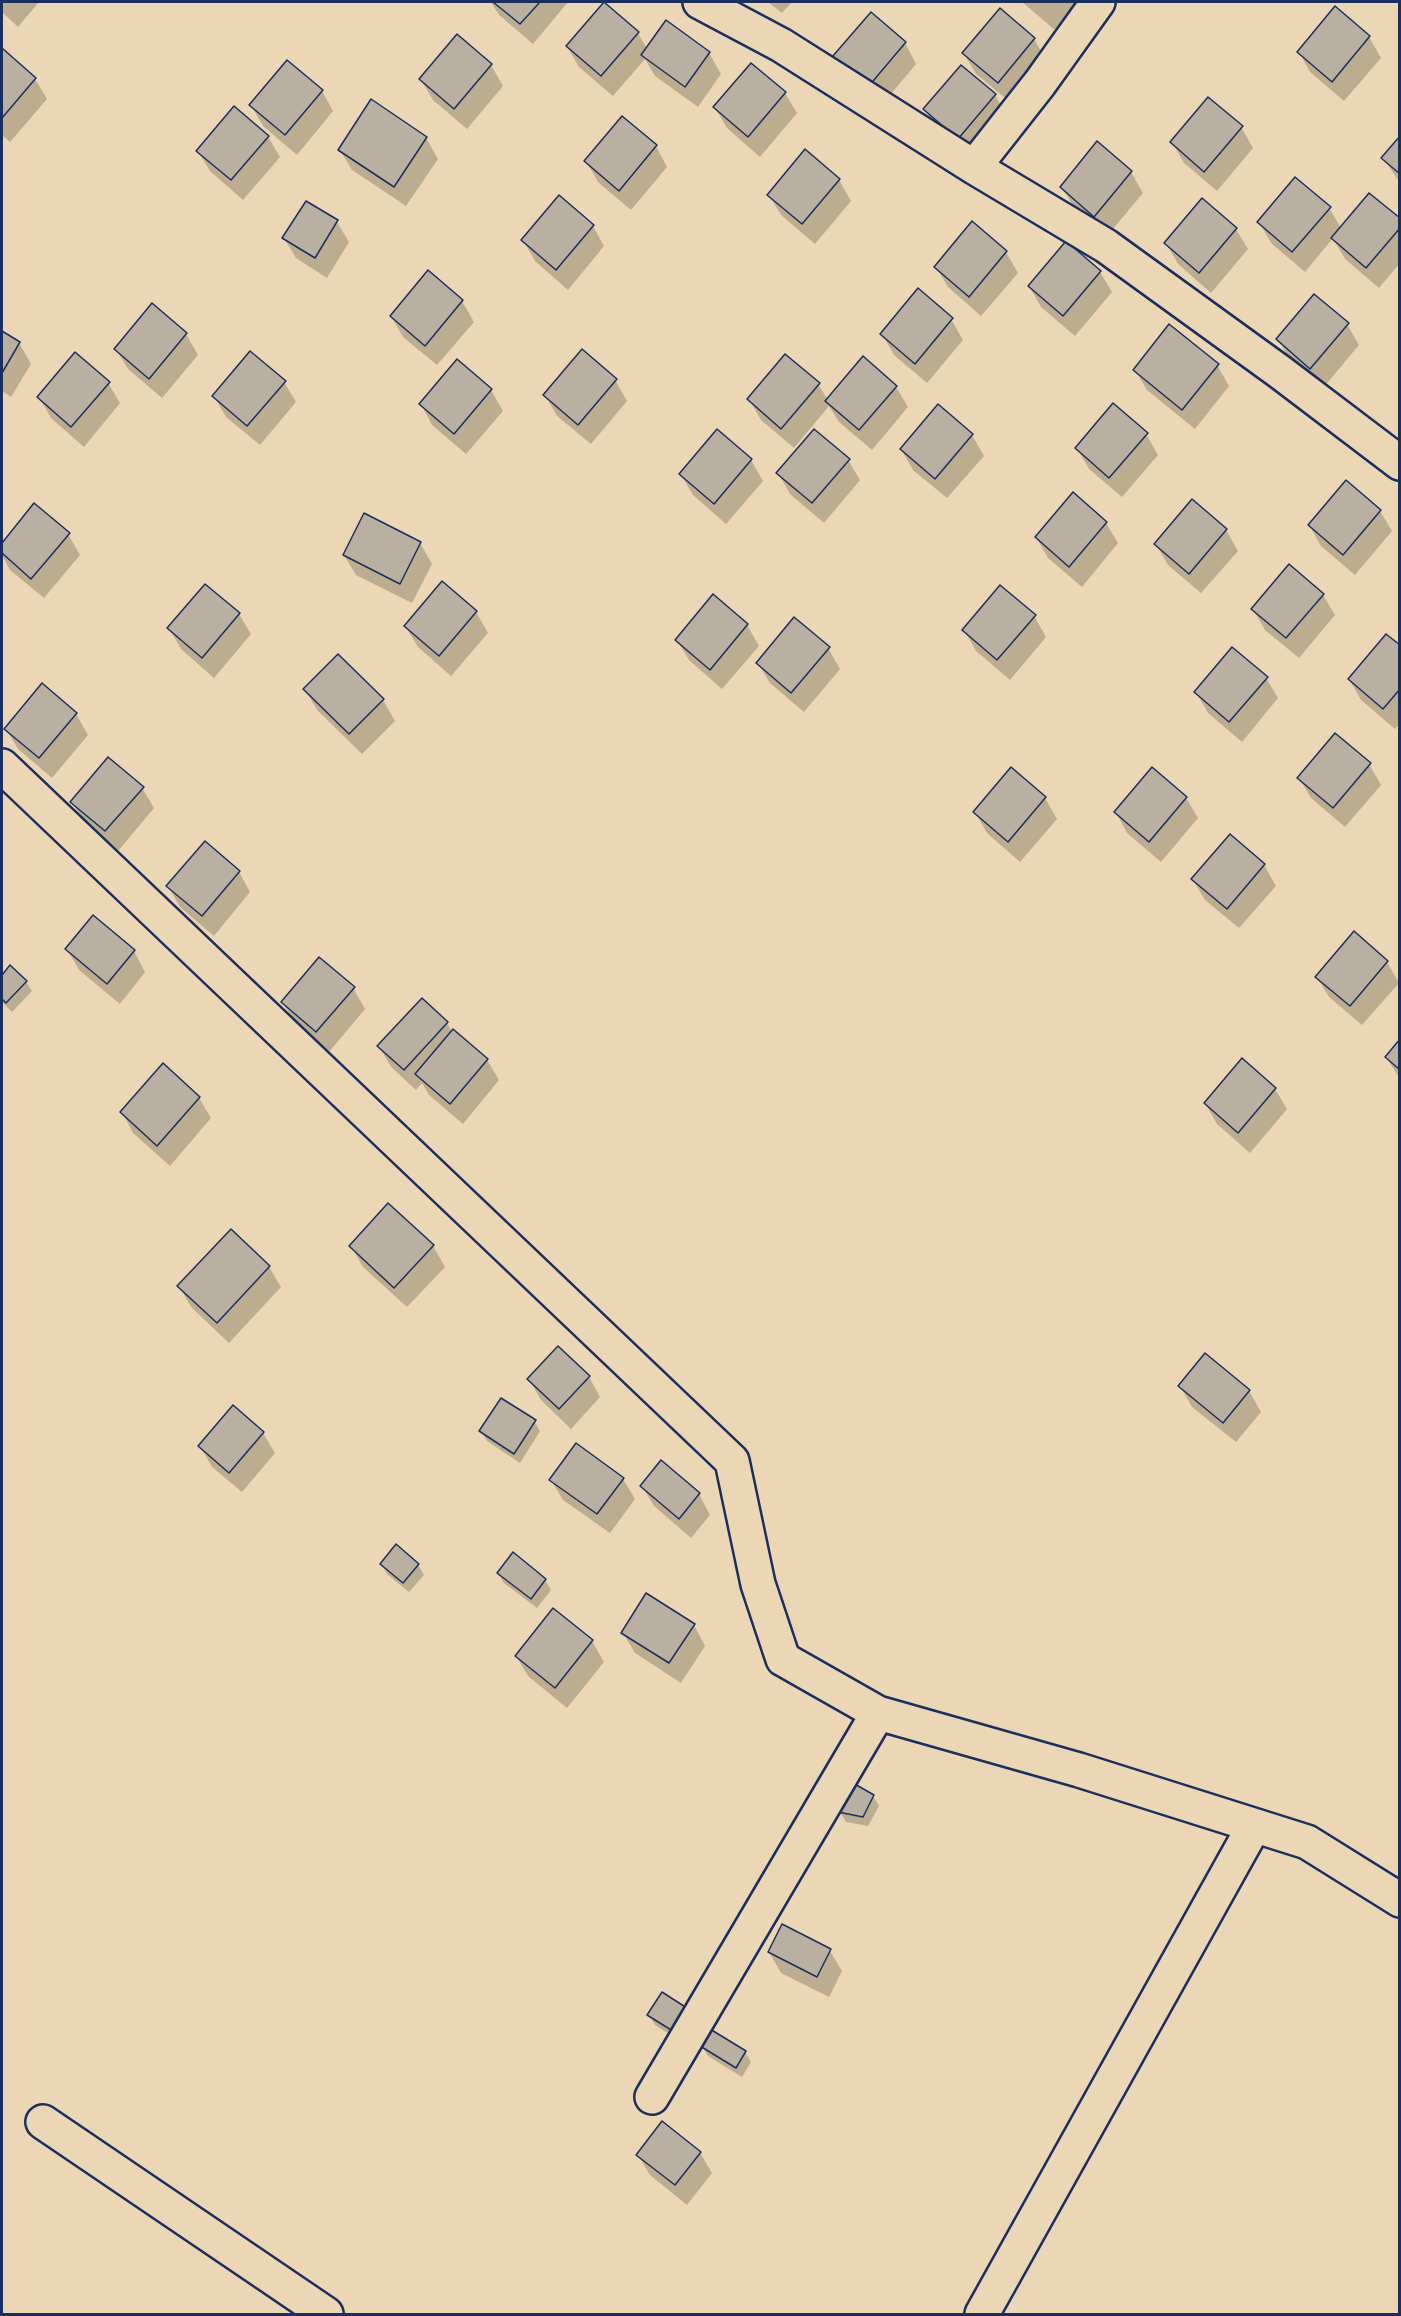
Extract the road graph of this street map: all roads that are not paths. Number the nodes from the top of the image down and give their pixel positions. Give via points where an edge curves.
1 (700, 2) edge
2 (1098, 2) edge
3 (974, 167) junction
4 (1400, 463) edge
5 (2, 766) edge
6 (878, 1713) junction
7 (1254, 1826) junction
8 (1400, 1900) edge
9 (652, 2097) dead end
10 (43, 2122) dead end
11 (326, 2314) edge
12 (982, 2314) edge

1 - 3 street via 781,45
2 - 3 street
3 - 4 street via 1106,246
5 - 6 street via 732,1461 758,1584 783,1659
6 - 7 street via 1079,1770
6 - 9 street
7 - 8 street via 1307,1842
7 - 12 street
10 - 11 street

